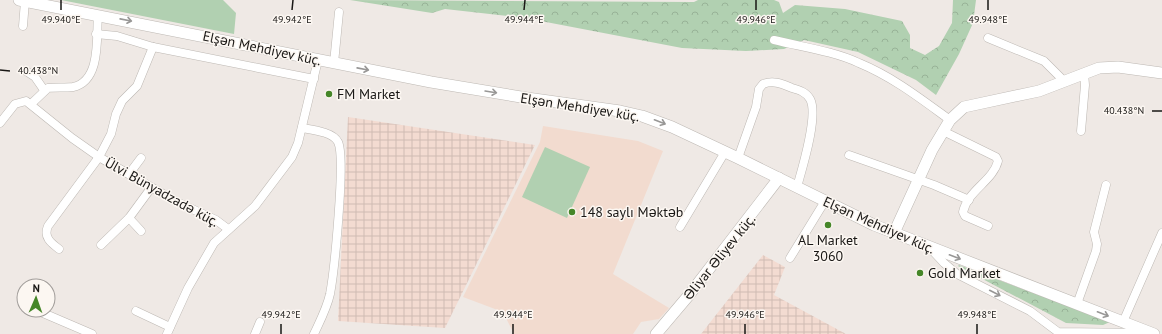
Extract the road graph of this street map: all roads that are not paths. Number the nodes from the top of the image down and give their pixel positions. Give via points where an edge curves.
1 (22, 1) edge
2 (339, 12) dead end
3 (98, 15) junction
4 (23, 26) dead end
5 (96, 34) junction
6 (988, 38) dead end
7 (774, 40) dead end
8 (153, 47) junction
9 (318, 60) junction
10 (334, 64) junction
11 (26, 71) dead end
12 (1084, 72) junction
13 (1162, 73) edge
14 (314, 79) junction
15 (1064, 81) junction
16 (44, 90) junction
17 (31, 104) junction
18 (950, 120) junction
19 (0, 123) edge
20 (302, 128) junction
21 (944, 131) junction
22 (1081, 131) dead end
23 (725, 152) junction
24 (849, 155) dead end
25 (99, 157) junction
26 (141, 158) dead end
27 (738, 158) junction
28 (129, 174) junction
29 (779, 178) junction
30 (918, 179) junction
31 (1106, 185) dead end
32 (796, 187) junction
33 (151, 188) junction
34 (969, 200) junction
35 (825, 201) junction
36 (129, 218) junction
37 (988, 226) dead end
38 (680, 227) dead end
39 (228, 229) junction
40 (141, 231) dead end
41 (1162, 232) edge
42 (894, 233) junction
43 (101, 245) dead end
44 (930, 247) junction
45 (59, 249) dead end
46 (790, 258) dead end
47 (1077, 304) junction
48 (136, 311) dead end
49 (55, 318) edge
50 (260, 322) dead end
51 (1123, 322) junction
52 (168, 330) edge
53 (1058, 333) edge
54 (1152, 333) edge
55 (92, 334) edge
56 (255, 334) edge
57 (314, 334) edge
58 (656, 334) edge

1 - 3 main road, Elşən Mehdiyev küç.
1 - 4 street
2 - 10 street
3 - 5 street
3 -> 9 main road, Elşən Mehdiyev küç.
5 - 8 street via 117,36
5 - 16 street via 96,56 90,74 84,81 73,87
6 - 15 street via 1044,61
7 - 18 street via 839,55 860,63 903,86
8 - 14 street
8 - 25 street via 137,86 122,101 111,134
9 - 10 main road, Elşən Mehdiyev küç.
9 - 14 street, Ülvi Bünyadzadə küç.
10 -> 23 main road, Elşən Mehdiyev küç. via 635,114 660,121
11 - 16 street via 35,77
12 - 13 main road via 1108,67
12 - 15 main road
12 - 22 street
14 - 20 street, Ülvi Bünyadzadə küç.
15 - 18 main road via 1039,90 964,107
16 - 17 street
17 - 19 street via 22,100 15,104
17 - 25 street, Ülvi Bünyadzadə küç.
18 - 21 main road
20 - 39 street, Ülvi Bünyadzadə küç. via 298,143 285,167 255,206
20 - 57 street via 335,138 341,154 331,284
21 - 30 main road
21 - 34 street via 988,151 996,156 998,161 992,175 980,185
23 - 27 main road, Elşən Mehdiyev küç.
23 - 38 street
24 - 30 street
25 - 28 street, Ülvi Bünyadzadə küç.
25 - 45 street via 48,226 46,236
26 - 28 street
27 - 29 main road, Elşən Mehdiyev küç.
27 - 32 street via 756,108 759,89 763,84 776,82 804,92 813,110 806,154
28 - 33 street, Ülvi Bünyadzadə küç.
29 - 32 main road, Elşən Mehdiyev küç.
29 - 58 main road, Əliyar Əliyev küç.
30 - 34 street
30 - 42 main road
31 - 47 street via 1094,232 1096,251
32 - 35 main road, Elşən Mehdiyev küç.
33 - 36 street
33 - 39 street, Ülvi Bünyadzadə küç. via 216,220
34 - 37 street via 965,216
35 - 42 main road, Elşən Mehdiyev küç.
35 - 46 street
36 - 40 street
36 - 43 street
39 - 52 street via 209,251
41 - 51 street
42 - 44 main road, Elşən Mehdiyev küç.
44 -> 47 main road, Elşən Mehdiyev küç.
44 -> 53 street via 944,264 957,274 1030,311
47 -> 51 main road, Elşən Mehdiyev küç.
48 - 52 street
49 - 55 street
50 - 56 street
51 - 54 main road, Elşən Mehdiyev küç.
53 - 54 street

